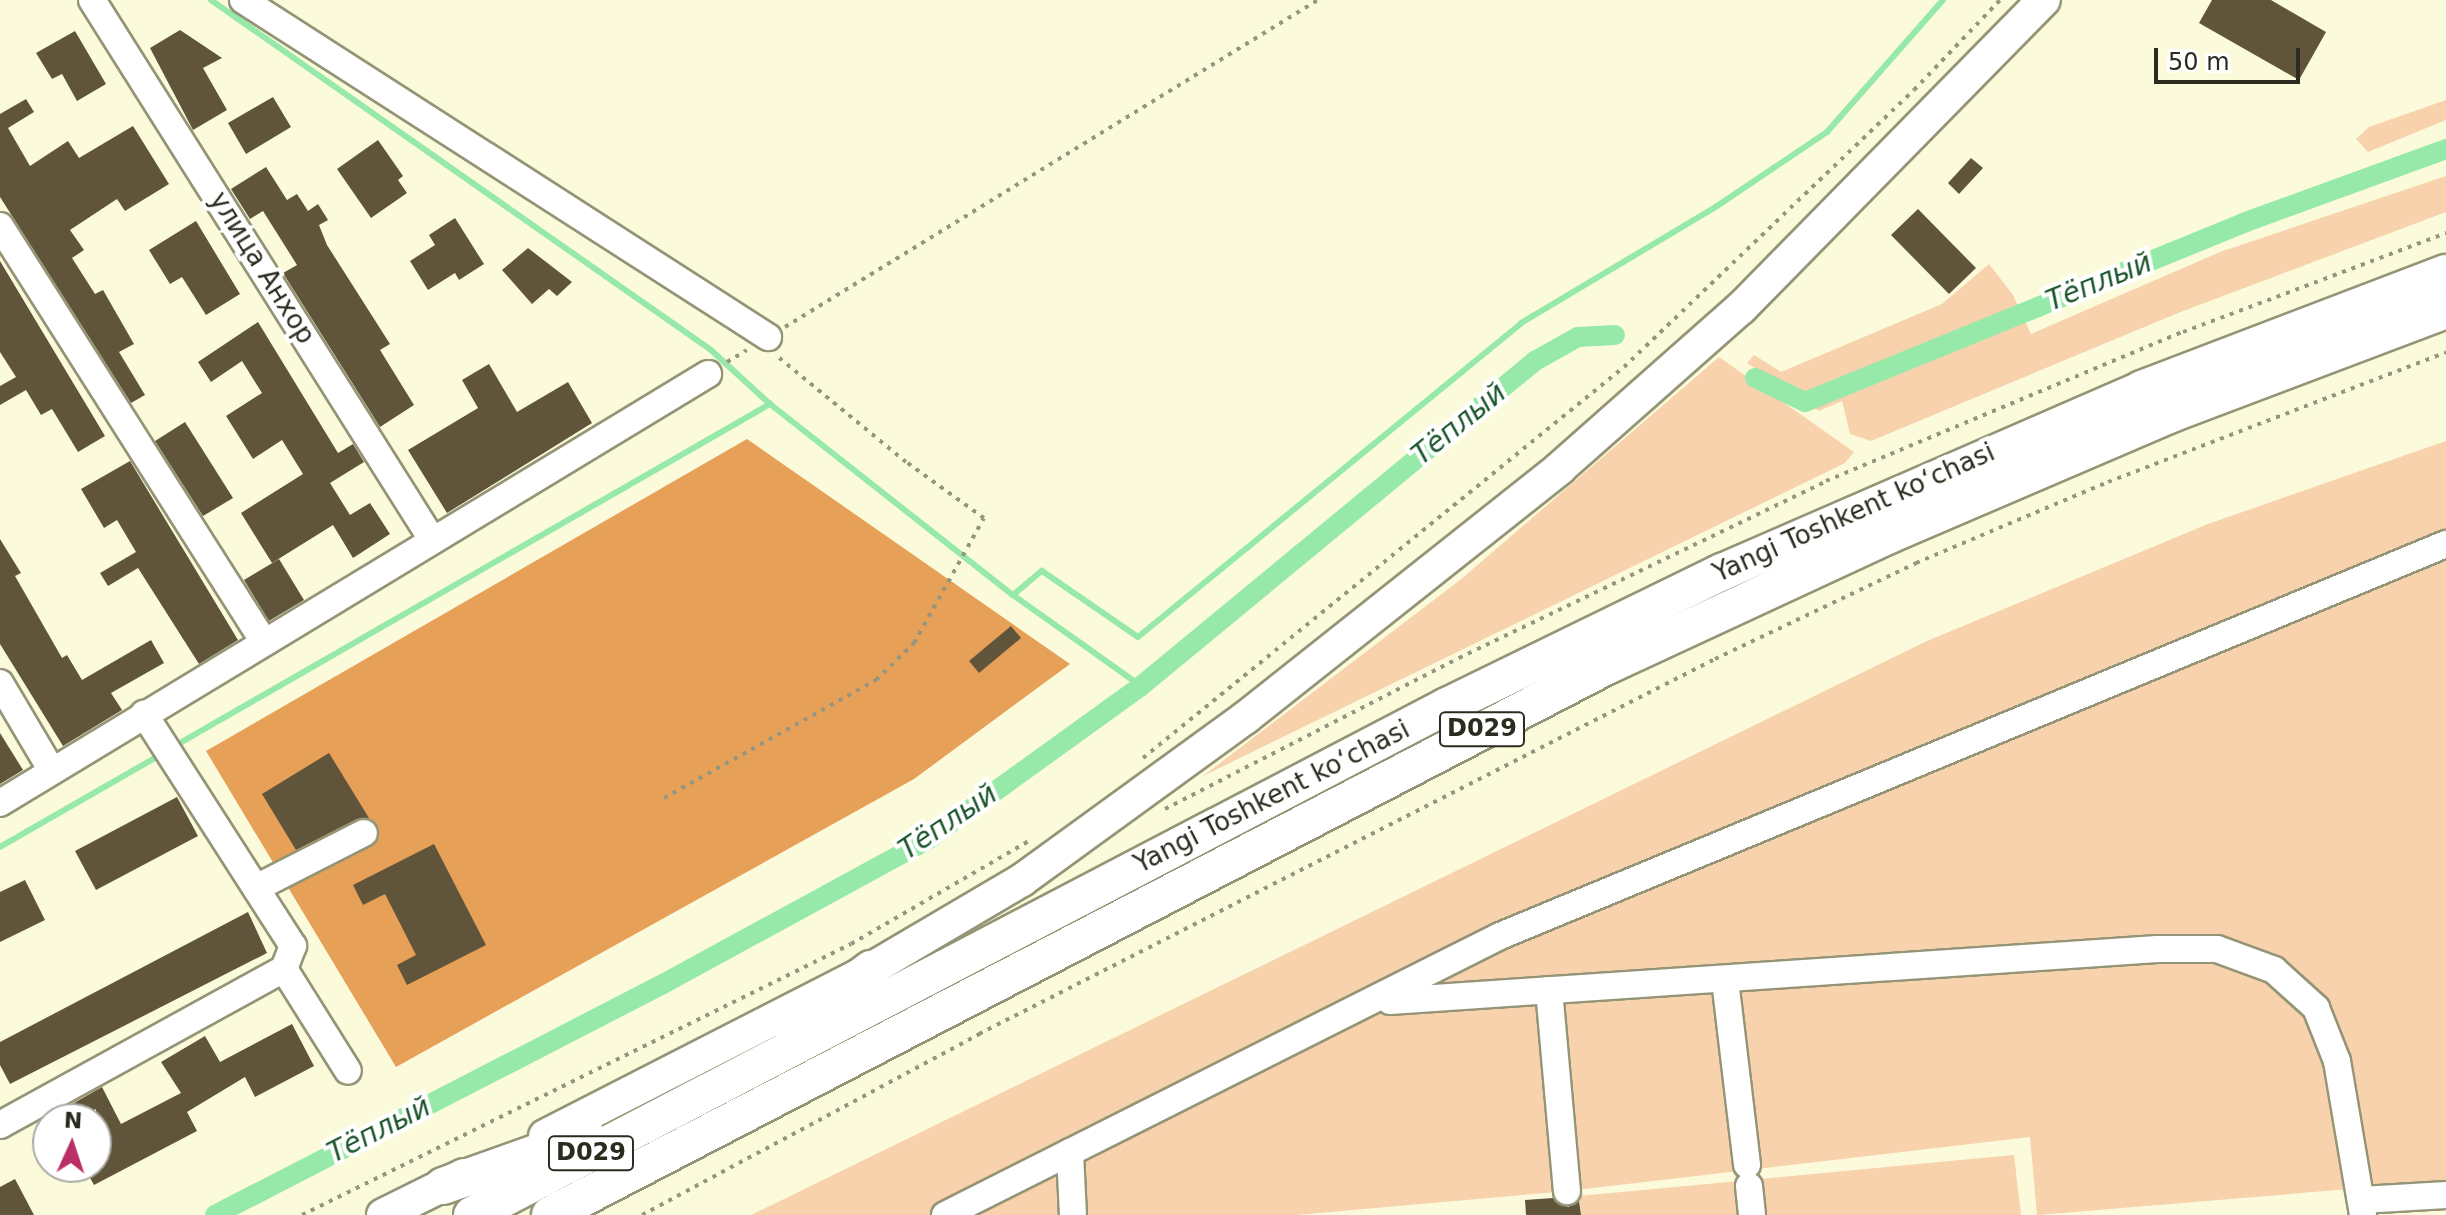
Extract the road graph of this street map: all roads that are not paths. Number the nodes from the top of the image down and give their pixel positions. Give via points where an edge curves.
1 (92, 0) edge
2 (243, 0) edge
3 (2044, 0) edge
4 (0, 226) edge
5 (2446, 273) edge
6 (2446, 310) edge
7 (764, 340) road end
8 (708, 374) road end
9 (431, 538) junction
10 (2446, 544) edge
11 (263, 641) junction
12 (0, 683) edge
13 (151, 725) junction
14 (52, 771) junction
15 (0, 803) edge
16 (364, 833) dead end
17 (256, 888) junction
18 (284, 969) junction
19 (871, 969) junction
20 (1725, 980) junction
21 (1549, 990) junction
22 (1374, 1003) junction
23 (348, 1071) dead end
24 (709, 1091) junction
25 (0, 1125) edge
26 (1070, 1152) junction
27 (443, 1186) junction
28 (1567, 1191) dead end
29 (2446, 1195) edge
30 (2362, 1208) edge
31 (383, 1215) edge
32 (472, 1215) edge
33 (550, 1215) edge
34 (945, 1215) edge
35 (1073, 1215) edge
36 (1752, 1215) edge

1 - 9 street, улица Анхор
2 - 7 street
3 - 19 main road via 1741,308 1560,468 1245,718 1022,880
4 - 11 street
5 - 24 highway, Yangi Toshkent ko‘chasi / D029 via 2142,389 1722,572 1447,706
6 - 33 highway, Yangi Toshkent ko‘chasi / D029 via 2156,420 1889,535 1609,665
8 - 9 street
9 - 11 street
10 - 22 street via 1500,936
11 - 13 street
12 - 14 street
13 - 14 street
13 - 17 street
14 - 15 street
16 - 17 street
17 - 18 street via 293,946
18 - 23 street
18 - 25 street
19 - 24 highway
19 - 27 main road via 661,1080
20 - 21 street
20 - 30 street via 2157,949 2217,949 2248,956 2298,989 2329,1034
20 - 36 street
21 - 22 street
21 - 28 street
22 - 26 street
24 - 27 highway
24 - 32 highway, Yangi Toshkent ko‘chasi / D029
26 - 34 street
26 - 35 street
27 - 31 main road
29 - 30 street

